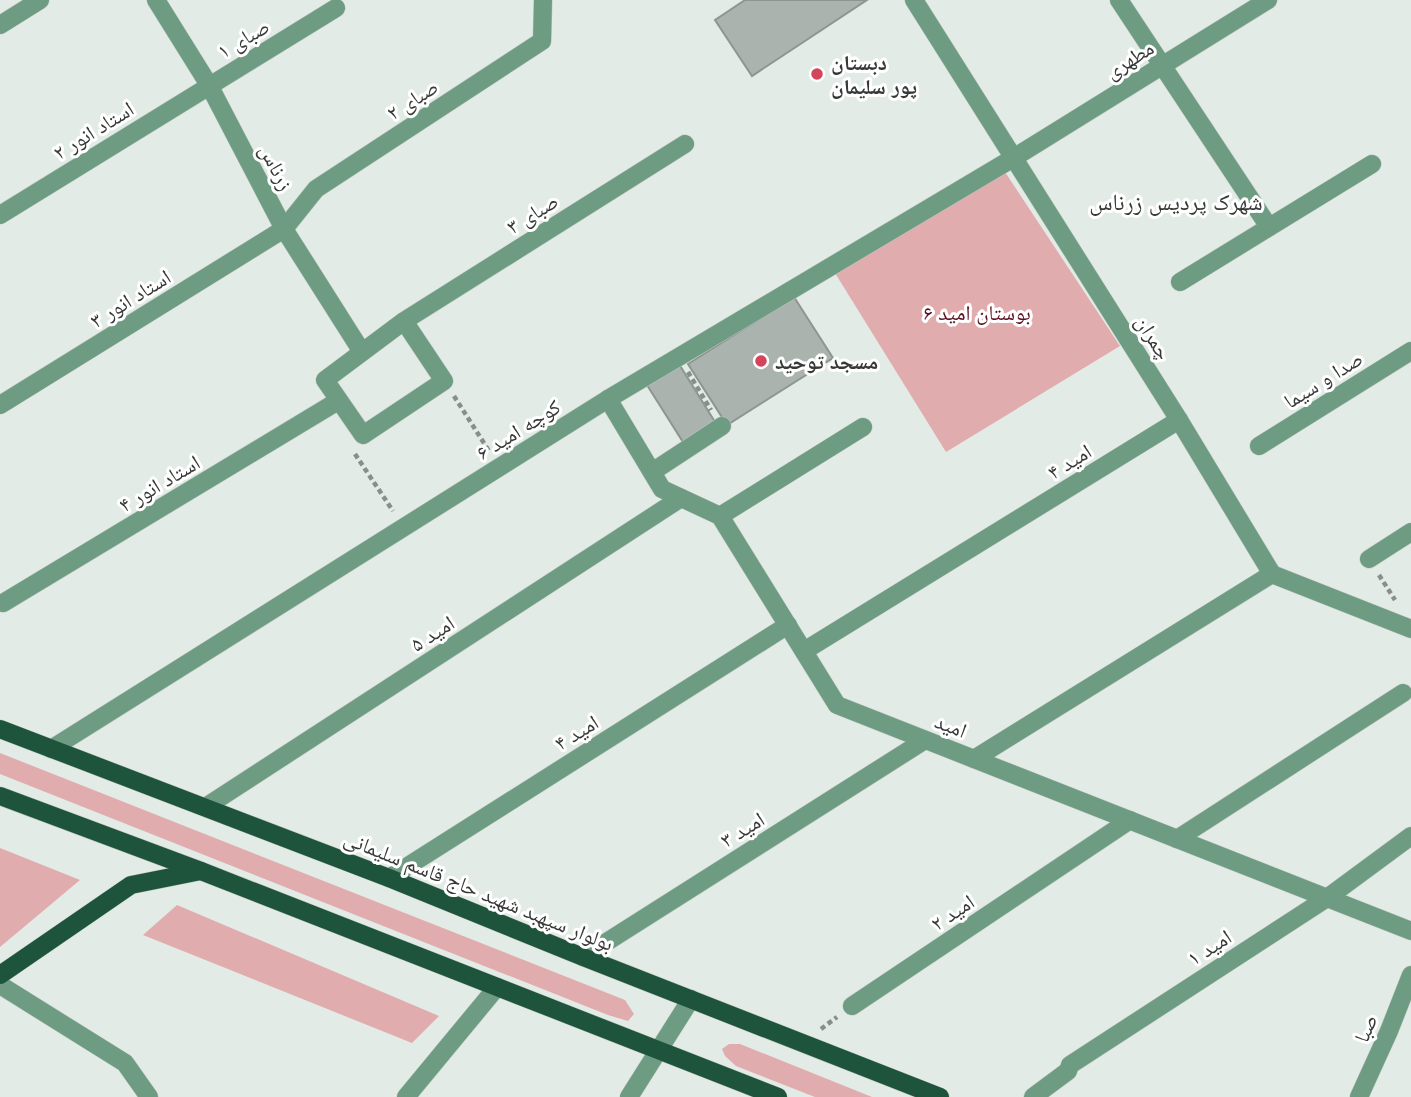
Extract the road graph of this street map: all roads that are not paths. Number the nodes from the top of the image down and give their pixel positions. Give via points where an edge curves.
1 (40, 0) edge
2 (156, 0) edge
3 (543, 0) edge
4 (914, 0) edge
5 (1119, 0) edge
6 (1268, 0) edge
7 (336, 8) dead end
8 (0, 25) edge
9 (1163, 65) junction
10 (209, 85) junction
11 (685, 144) dead end
12 (1014, 158) junction
13 (1372, 164) dead end
14 (0, 215) edge
15 (1269, 228) junction
16 (284, 229) junction
17 (1180, 282) dead end
18 (404, 321) junction
19 (1411, 351) edge
20 (362, 352) junction
21 (608, 399) junction
22 (338, 401) junction
23 (0, 405) edge
24 (1179, 420) junction
25 (722, 426) road end
26 (863, 427) dead end
27 (1259, 446) dead end
28 (652, 472) junction
29 (681, 498) junction
30 (720, 516) junction
31 (1411, 532) edge
32 (1369, 559) road end
33 (1272, 574) junction
34 (3, 603) dead end
35 (788, 625) junction
36 (1411, 629) edge
37 (804, 651) junction
38 (1403, 693) dead end
39 (0, 729) edge
40 (925, 740) junction
41 (51, 750) junction
42 (974, 759) junction
43 (0, 796) edge
44 (207, 806) junction
45 (1130, 820) junction
46 (1411, 836) edge
47 (1177, 839) junction
48 (201, 871) junction
49 (389, 878) junction
50 (1327, 898) junction
51 (1411, 931) edge
52 (583, 957) junction
53 (0, 975) edge
54 (1411, 975) edge
55 (0, 985) edge
56 (497, 987) junction
57 (691, 999) junction
58 (852, 1006) road end
59 (660, 1050) junction
60 (149, 1097) edge
61 (406, 1097) edge
62 (629, 1097) edge
63 (778, 1097) edge
64 (940, 1097) edge
65 (1033, 1097) edge
66 (1359, 1097) edge

1 - 8 street
2 - 10 street, زرناس
3 - 16 street, صبای ۲ via 542,41 316,189
4 - 12 street, چمران
5 - 9 street
6 - 9 street, مطهری
7 - 10 street, صبای ۱
9 - 12 street, مطهری
9 - 15 street
10 - 14 street, استاد انور ۲
10 - 16 street, زرناس
11 - 18 street, صبای ۳
12 - 21 street, کوچه امید ۶
12 - 24 street, چمران
13 - 15 street
15 - 17 street
16 - 20 street, زرناس
16 - 23 street, استاد انور ۳
18 - 20 street
18 - 22 street via 444,381 363,435
19 - 27 street, صدا و سیما
20 - 22 street via 325,380
21 - 28 street
21 - 41 street, کوچه امید ۶
22 - 34 street, استاد انور ۴
24 - 33 street, چمران
24 - 37 street, امید ۴
25 - 28 street
26 - 30 street
28 - 29 street via 662,489
29 - 30 street
29 - 44 street, امید ۵
30 - 35 street, امید
31 - 32 street
33 - 36 street
33 - 42 street
35 - 37 street, امید
35 - 49 street, امید ۴
37 - 40 street, امید via 837,705
38 - 47 street
39 - 41 main road, بولوار سپهبد شهید حاج قاسم سلیمانی
40 - 42 street, امید
40 - 52 street, امید ۳
41 - 44 main road, بولوار سپهبد شهید حاج قاسم سلیمانی
42 - 45 street, امید
43 - 48 main road
44 - 49 main road, بولوار سپهبد شهید حاج قاسم سلیمانی
45 - 47 street, امید
45 - 58 street, امید ۲
46 - 50 street, امید ۱
47 - 50 street, امید
48 - 53 main road via 131,885
48 - 56 main road
49 - 52 main road, بولوار سپهبد شهید حاج قاسم سلیمانی
50 - 51 street, امید
50 - 65 street, امید ۱ via 1070,1065
52 - 57 main road, بولوار سپهبد شهید حاج قاسم سلیمانی
54 - 66 street, صبا
55 - 60 street via 125,1063
56 - 59 main road
56 - 61 street
57 - 59 street
57 - 64 main road, بولوار سپهبد شهید حاج قاسم سلیمانی
59 - 62 street
59 - 63 main road

